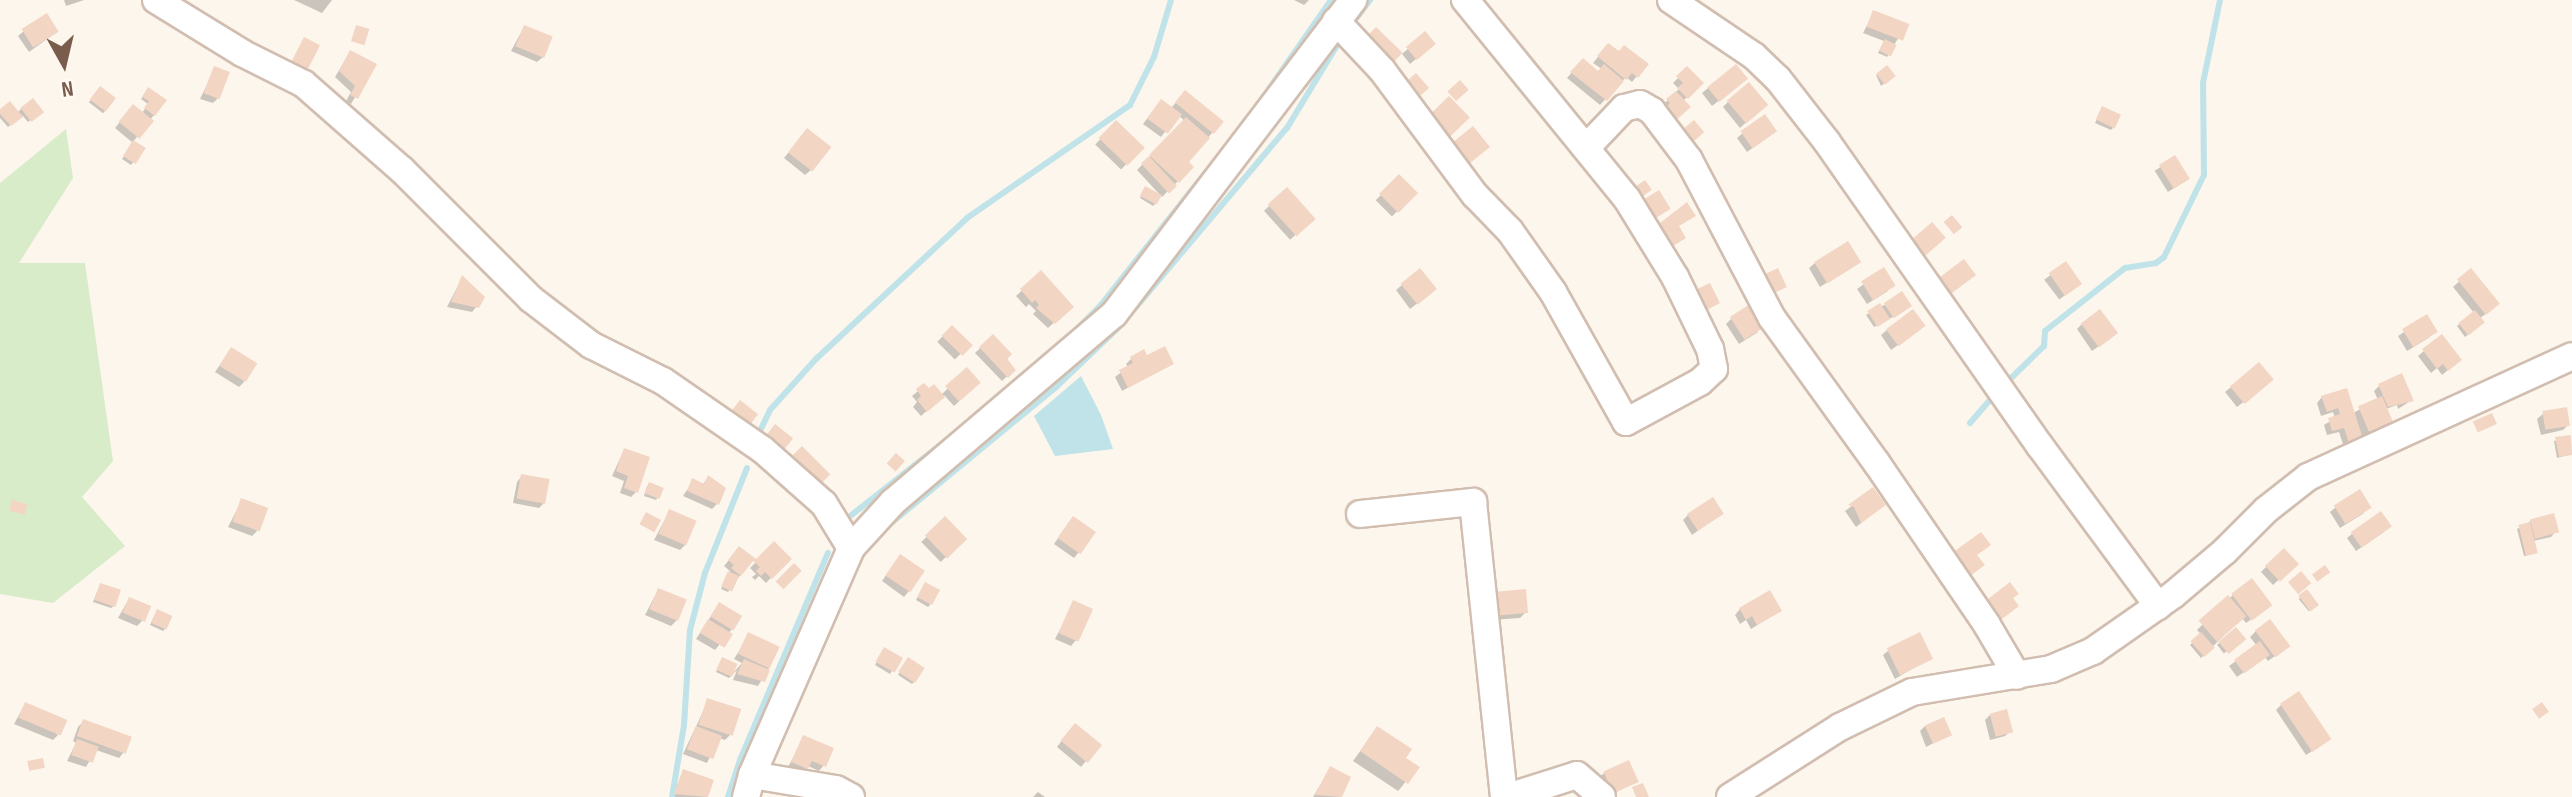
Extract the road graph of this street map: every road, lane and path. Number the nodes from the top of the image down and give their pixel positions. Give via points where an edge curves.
1 (156, 0) edge
2 (1353, 0) edge
3 (1465, 0) edge
4 (1671, 0) edge
5 (1336, 21) junction
6 (1586, 148) junction
7 (2572, 356) edge
8 (1360, 514) dead end
9 (851, 548) junction
10 (2158, 606) junction
11 (2017, 676) junction
12 (749, 786) edge
13 (851, 797) edge
14 (1506, 797) edge
15 (1602, 797) edge
16 (1730, 797) edge

1 - 9 street via 304,84 402,170 531,299 591,345 663,381 763,450 824,504
2 - 5 street
3 - 6 street
4 - 10 street via 1754,56 1778,79
5 - 6 street via 1382,70 1475,195 1510,231 1553,292 1626,422 1714,369 1710,349 1675,277 1627,199
5 - 9 street via 1114,314 893,502
6 - 11 street via 1624,108 1640,104 1652,111 1689,160 1772,318 1876,462
7 - 10 street via 2308,477
8 - 14 street via 1473,502
9 - 12 street
10 - 11 street via 2093,651
11 - 16 street via 1912,692 1840,727
12 - 13 street via 836,789
14 - 15 street via 1577,775

